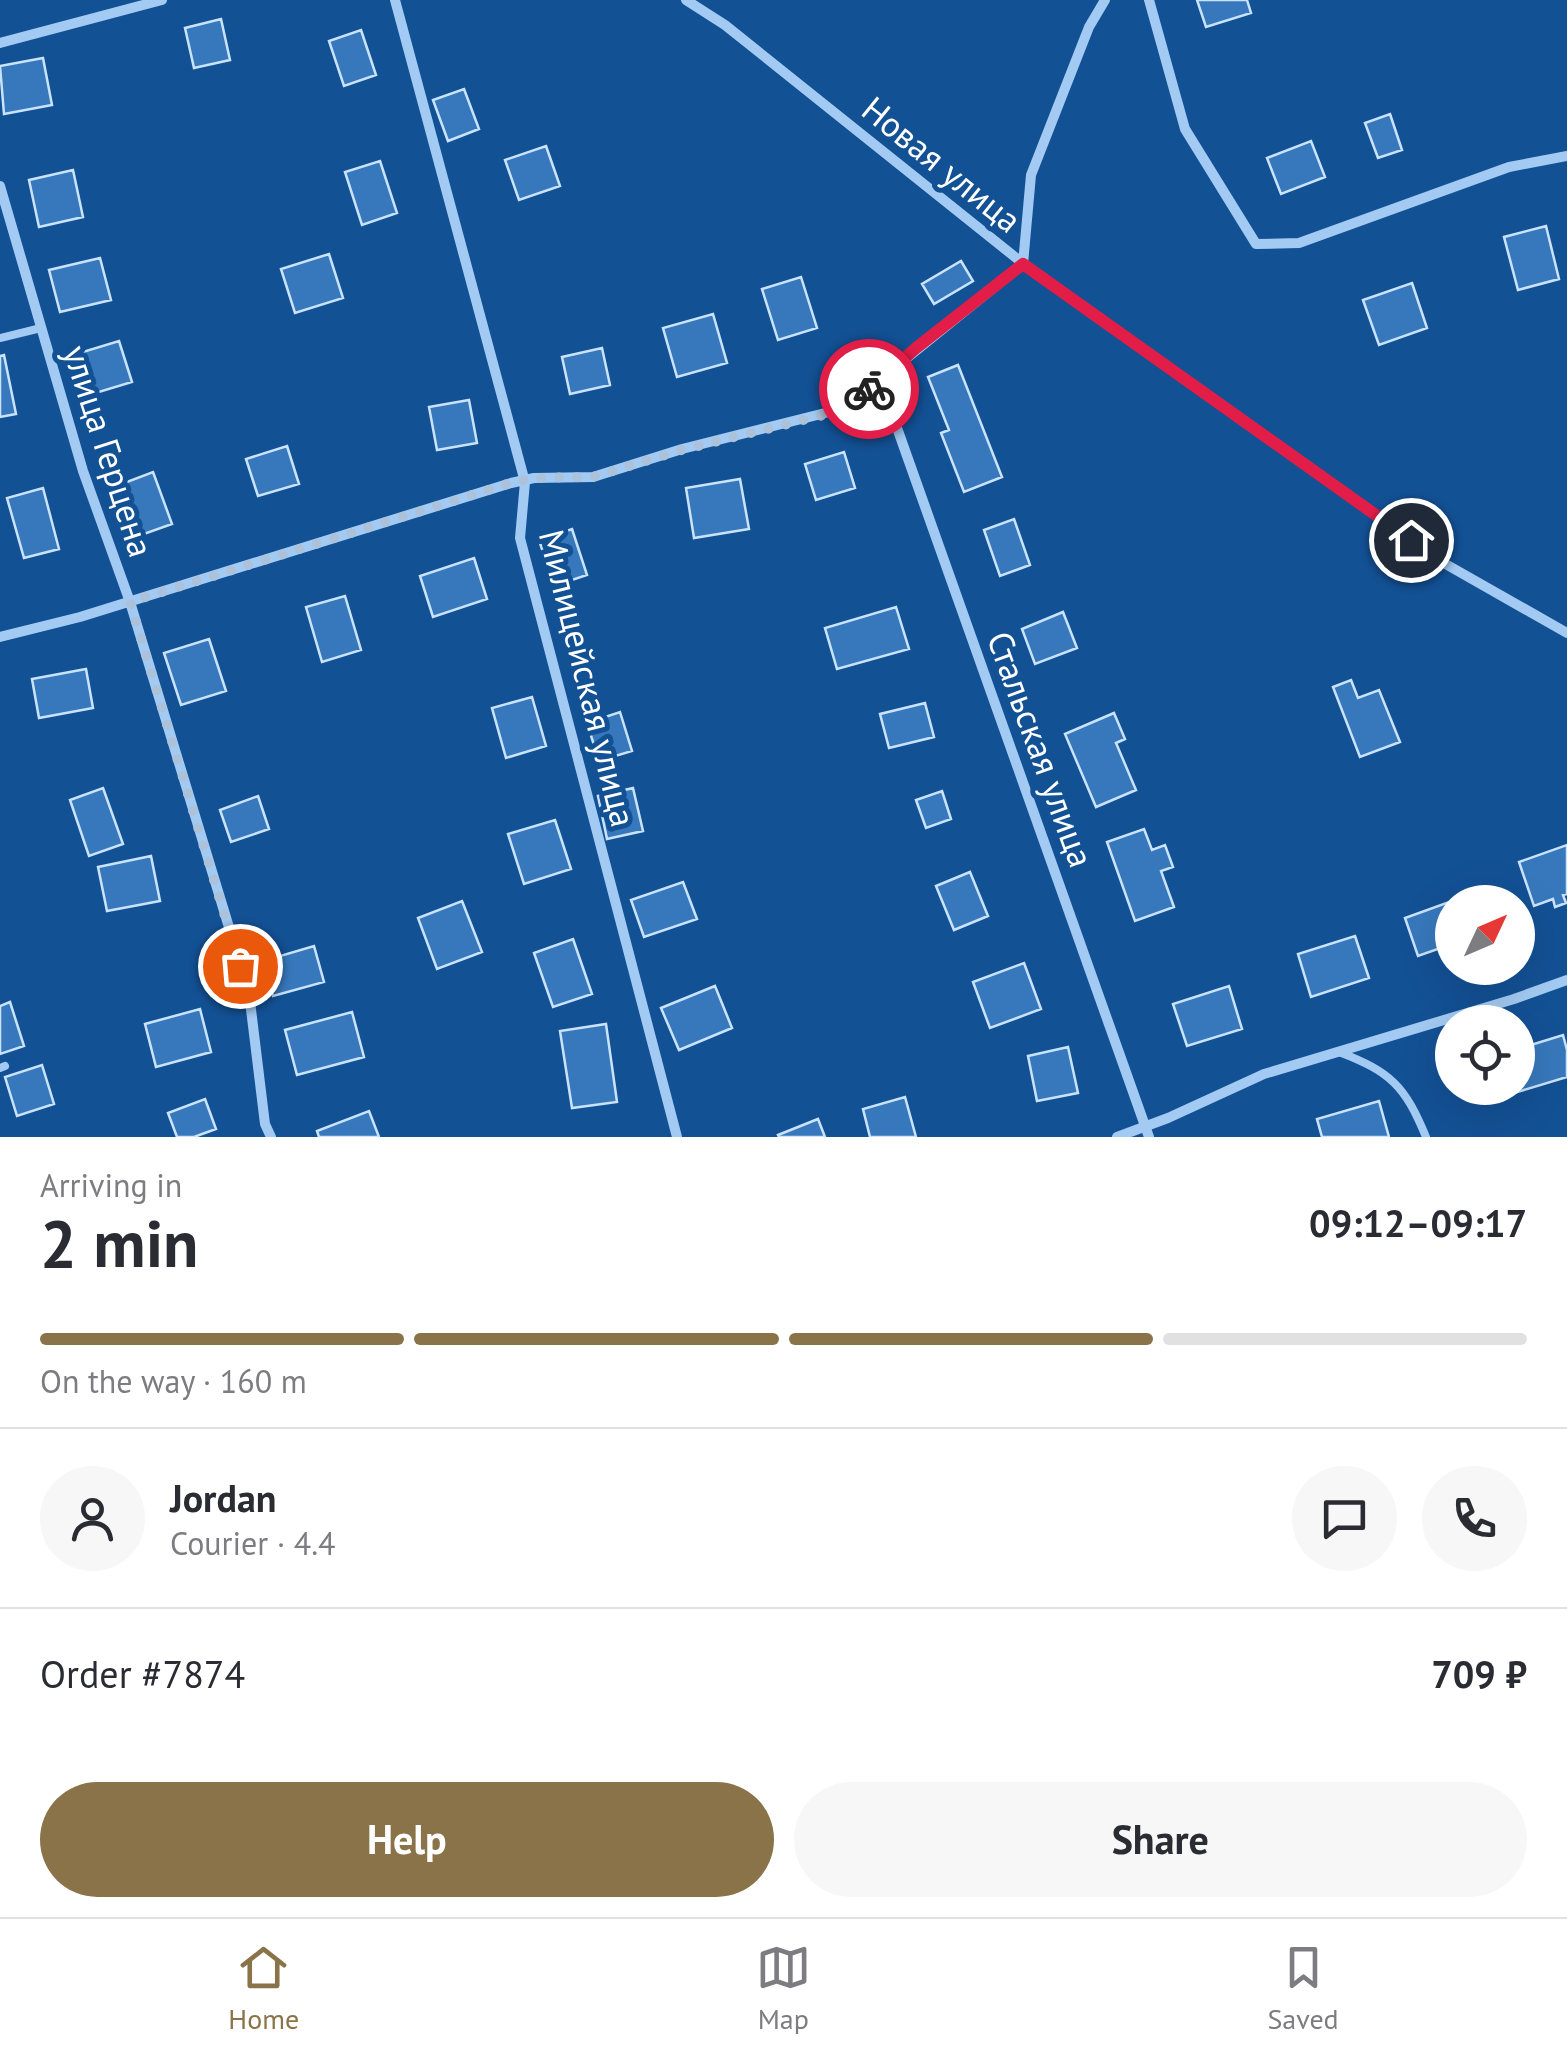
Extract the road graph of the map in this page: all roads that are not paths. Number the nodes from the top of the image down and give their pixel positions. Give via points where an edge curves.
1 (162, 0) edge
2 (394, 0) edge
3 (686, 0) edge
4 (1105, 0) edge
5 (1150, 0) edge
6 (0, 43) edge
7 (1567, 156) edge
8 (0, 186) edge
9 (1023, 264) junction
10 (41, 328) junction
11 (0, 338) edge
12 (880, 380) junction
13 (525, 482) junction
14 (130, 602) junction
15 (1567, 633) edge
16 (0, 637) edge
17 (1567, 980) edge
18 (1339, 1052) junction
19 (1148, 1132) edge
20 (271, 1137) edge
21 (676, 1137) edge
22 (1117, 1137) edge
23 (1426, 1137) edge

1 - 6 street
2 - 13 street, Милицейская улица
3 - 9 street, Новая улица
4 - 9 street via 1030,175
5 - 7 street via 1185,129 1256,244 1298,243 1509,167
8 - 10 street, улица Герцена
9 - 12 street
9 - 15 street, Новая улица via 1442,562
10 - 11 lane
10 - 14 street, улица Герцена
12 - 13 street via 845,408 820,416 593,477
12 - 19 street, Стальская улица
13 - 14 street
13 - 21 street, Милицейская улица via 520,538
14 - 16 street
14 - 20 street, улица Герцена via 249,993
17 - 18 street
18 - 19 street via 1264,1074
18 - 23 lane via 1402,1088
19 - 22 street

